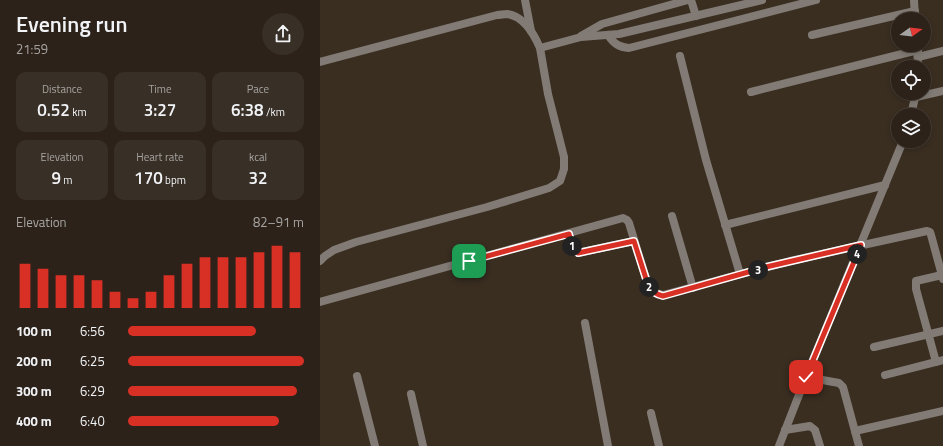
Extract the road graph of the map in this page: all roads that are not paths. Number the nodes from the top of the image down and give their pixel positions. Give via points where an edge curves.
1 (525, 0) edge
2 (689, 0) edge
3 (762, 0) edge
4 (816, 0) edge
5 (914, 0) edge
6 (915, 12) edge
7 (696, 16) junction
8 (891, 20) edge
9 (531, 32) junction
10 (608, 35) junction
11 (812, 36) dead end
12 (580, 37) junction
13 (540, 48) junction
14 (931, 51) edge
15 (943, 51) edge
16 (914, 52) edge
17 (680, 56) dead end
18 (320, 62) edge
19 (943, 90) edge
20 (751, 92) dead end
21 (931, 92) edge
22 (900, 148) edge
23 (885, 185) junction
24 (672, 216) dead end
25 (725, 225) junction
26 (569, 234) junction
27 (634, 241) junction
28 (861, 245) junction
29 (320, 262) edge
30 (740, 274) junction
31 (942, 277) edge
32 (693, 288) junction
33 (320, 302) edge
34 (585, 323) dead end
35 (943, 331) edge
36 (928, 334) junction
37 (874, 347) dead end
38 (940, 361) edge
39 (885, 374) dead end
40 (357, 376) dead end
41 (806, 377) junction
42 (411, 394) dead end
43 (943, 411) edge
44 (651, 413) dead end
45 (785, 430) junction
46 (855, 431) junction
47 (375, 446) edge
48 (423, 446) edge
49 (608, 446) edge
50 (659, 446) edge
51 (779, 446) edge
52 (820, 446) edge
53 (860, 446) edge

1 - 9 street
2 - 7 street
2 - 12 street via 602,24
3 - 7 street
4 - 10 street via 629,48 618,46
5 - 6 street
7 - 10 street
8 - 11 street
9 - 13 street
9 - 18 street via 515,17 507,14 497,15
10 - 12 street
12 - 13 street
13 - 29 street via 548,94 564,157 560,181 549,188 508,201 356,242 334,250
14 - 15 street
16 - 20 street
17 - 25 street
19 - 21 street
22 - 23 street
23 - 25 street
23 - 28 street
24 - 32 street
25 - 30 street
26 - 27 street via 573,248 578,253
26 - 27 street via 623,218 629,223
26 - 33 street
27 - 32 street via 652,291 663,296
28 - 30 street
28 - 31 street via 930,232
28 - 41 street
30 - 32 street
31 - 36 street via 916,281
34 - 49 street
35 - 36 street
36 - 37 street
36 - 38 street
38 - 39 street
40 - 47 street
41 - 45 street
41 - 46 street via 839,383 843,387
42 - 48 street
43 - 46 street
44 - 50 street
45 - 51 street
45 - 52 street via 810,426 815,430
46 - 53 street

